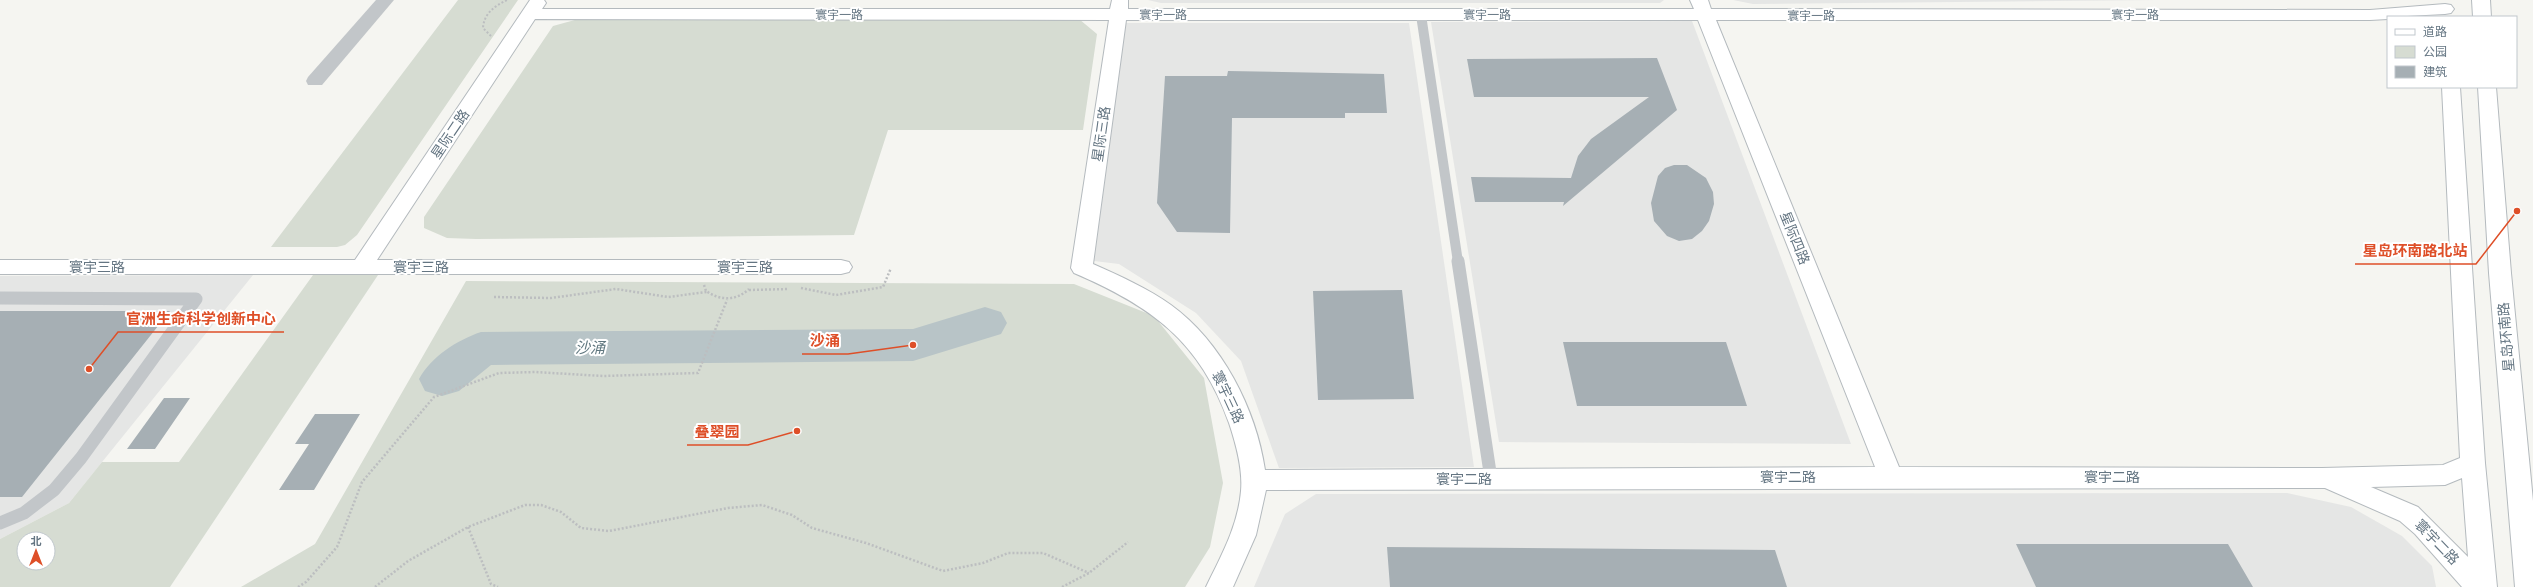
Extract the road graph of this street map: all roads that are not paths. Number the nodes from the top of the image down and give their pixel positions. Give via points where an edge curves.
1 (385, 0) edge
2 (2481, 0) edge
3 (534, 7) edge
4 (1119, 8) edge
5 (1702, 8) edge
6 (2445, 9) edge
7 (1421, 15) junction
8 (2370, 15) junction
9 (2482, 16) edge
10 (2387, 20) edge
11 (315, 81) dead end
12 (2451, 88) edge
13 (2487, 88) edge
14 (0, 267) edge
15 (360, 267) junction
16 (841, 267) dead end
17 (1082, 268) joint
18 (0, 298) edge
19 (2473, 463) junction
20 (1892, 476) junction
21 (2322, 478) junction
22 (1491, 479) junction
23 (1254, 480) junction
24 (0, 523) edge
25 (1219, 587) edge
26 (2478, 587) edge
27 (2484, 587) edge
28 (2528, 587) edge

1 - 11 street
2 - 9 street
3 - 4 street, 寰宇一路
3 - 15 street, 星际二路
4 - 7 street, 寰宇一路
4 - 17 street, 星际三路
5 - 7 street, 寰宇一路
5 - 8 street, 寰宇一路
5 - 20 street, 星际四路
6 - 8 street, 寰宇一路
7 - 22 lane
8 - 10 street
12 - 19 street
13 - 28 street, 星岛环南路
14 - 15 street, 寰宇三路
15 - 16 street, 寰宇三路
17 - 23 street, 寰宇三路 via 1143,296 1175,319 1201,348 1218,373 1233,405 1248,443
18 - 24 lane via 196,299 81,458 54,490 24,513
19 - 21 street, 寰宇二路 via 2445,475
19 - 27 street
20 - 21 street, 寰宇二路
20 - 22 street, 寰宇二路
21 - 26 street, 寰宇二路 via 2357,490 2409,514
22 - 23 street, 寰宇二路
23 - 25 street, 寰宇三路 via 1247,522 1228,573

